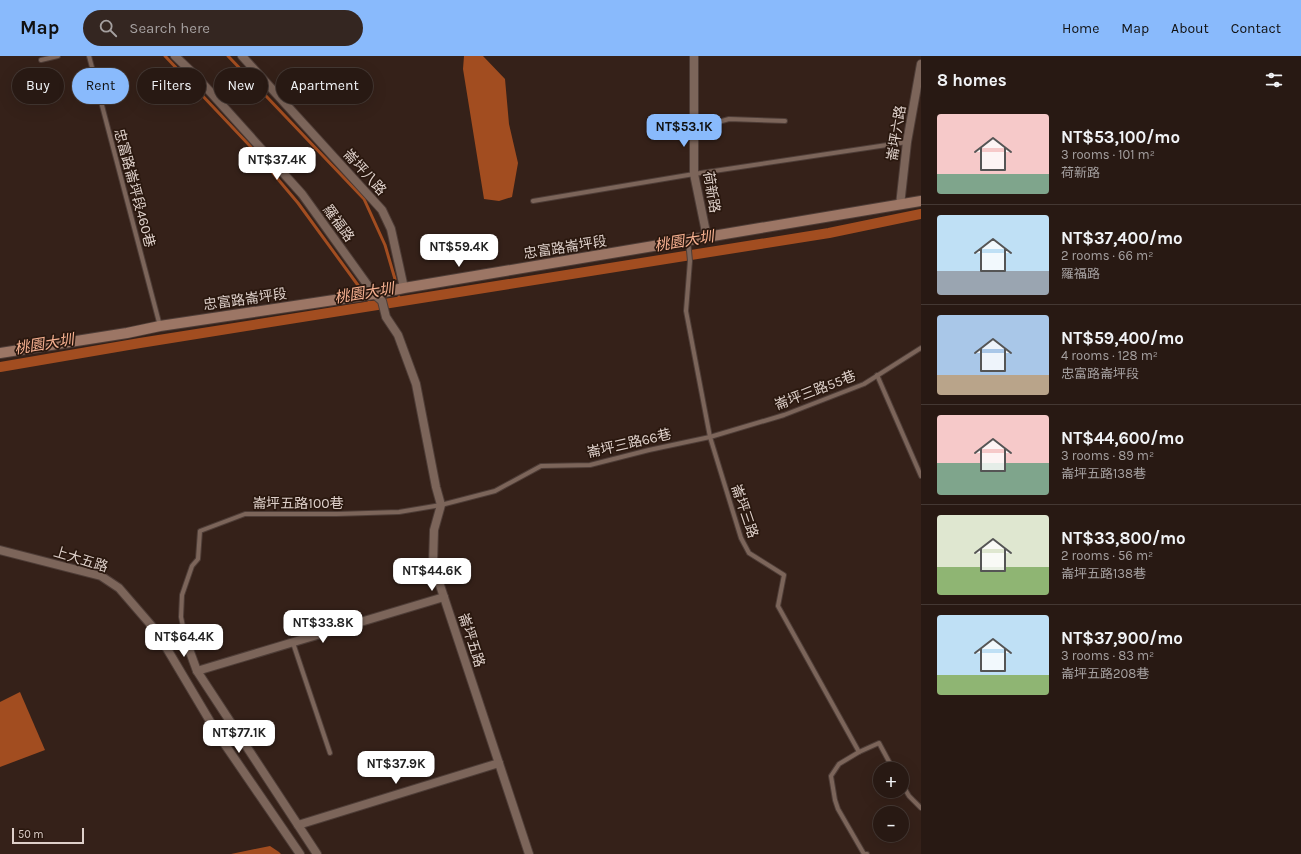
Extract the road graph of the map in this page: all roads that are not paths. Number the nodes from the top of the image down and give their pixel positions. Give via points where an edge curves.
1 (58, 56) edge
2 (89, 56) edge
3 (176, 56) edge
4 (242, 56) edge
5 (694, 56) edge
6 (41, 60) dead end
7 (921, 64) edge
8 (786, 121) dead end
9 (694, 129) junction
10 (907, 142) junction
11 (694, 174) junction
12 (533, 201) dead end
13 (921, 201) edge
14 (900, 205) junction
15 (707, 237) junction
16 (689, 243) junction
17 (404, 288) junction
18 (378, 298) junction
19 (160, 326) junction
20 (921, 348) edge
21 (0, 353) edge
22 (877, 376) junction
23 (710, 437) junction
24 (921, 476) edge
25 (441, 505) junction
26 (0, 550) edge
27 (444, 597) junction
28 (186, 641) joint
29 (293, 642) junction
30 (197, 671) junction
31 (859, 752) junction
32 (330, 753) dead end
33 (889, 762) edge
34 (499, 763) junction
35 (909, 794) edge
36 (921, 808) edge
37 (298, 825) junction
38 (300, 854) edge
39 (317, 854) edge
40 (529, 854) edge
41 (867, 854) edge

1 - 6 lane
2 - 19 lane, 忠富路崙坪段460巷
3 - 18 street, 羅福路 via 302,194
4 - 17 street, 崙坪八路 via 382,210 391,229
5 - 9 street, 荷新路
7 - 10 street, 崙坪六路
8 - 9 lane via 730,119
9 - 11 street, 荷新路
10 - 11 lane
10 - 14 street, 崙坪六路
11 - 12 lane
11 - 15 street, 荷新路
13 - 14 street, 忠富路崙坪段
14 - 15 street, 忠富路崙坪段
15 - 16 street, 忠富路崙坪段
16 - 17 street, 忠富路崙坪段
16 - 23 lane, 崙坪三路 via 686,311
17 - 18 street, 忠富路崙坪段
18 - 19 street, 忠富路崙坪段
18 - 25 street via 386,318 398,334 416,384
19 - 21 street, 忠富路崙坪段
20 - 22 lane, 崙坪三路55巷
22 - 23 lane, 崙坪三路55巷 via 864,384 784,415
22 - 24 lane
23 - 25 lane, 崙坪三路66巷 via 590,465 541,466 495,491
23 - 31 lane, 崙坪三路 via 741,538 749,553 784,575 778,606
25 - 27 street, 崙坪五路 via 434,530 433,564
25 - 28 lane, 崙坪五路100巷 via 399,512 245,514 200,531 198,559 192,566 182,595 181,617
26 - 38 street, 上大五路 via 101,576 119,588 157,632 217,733
27 - 29 street
27 - 34 street, 崙坪五路
28 - 30 street
29 - 30 street
29 - 32 lane
30 - 37 street
31 - 33 lane via 879,743
31 - 41 lane via 839,764 831,776 838,809 864,854
34 - 37 street
34 - 40 street, 崙坪五路
35 - 36 lane
37 - 39 street

